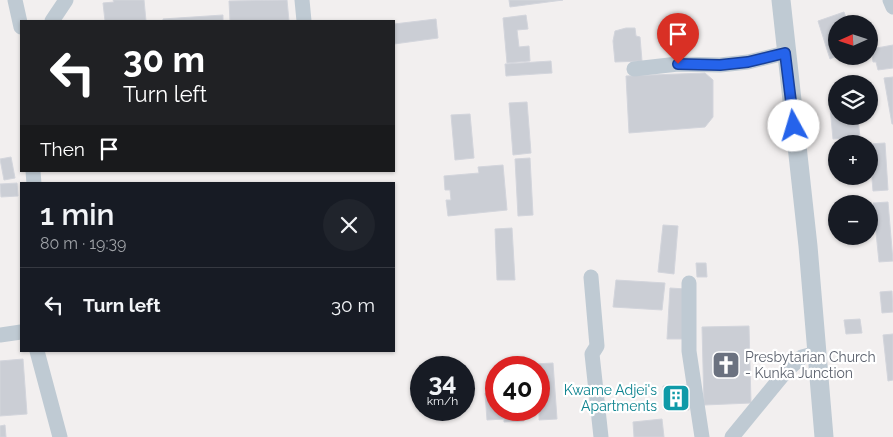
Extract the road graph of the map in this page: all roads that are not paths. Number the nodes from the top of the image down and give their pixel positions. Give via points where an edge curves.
1 (15, 0) edge
2 (66, 0) edge
3 (302, 0) edge
4 (781, 0) edge
5 (890, 0) edge
6 (893, 7) edge
7 (53, 20) edge
8 (304, 20) edge
9 (20, 23) edge
10 (785, 53) junction
11 (634, 69) dead end
12 (591, 277) dead end
13 (690, 283) dead end
14 (20, 332) edge
15 (0, 335) edge
16 (37, 352) edge
17 (817, 353) junction
18 (60, 437) edge
19 (601, 437) edge
20 (702, 437) edge
21 (732, 437) edge
22 (824, 437) edge

1 - 9 street
2 - 7 street
3 - 8 street
4 - 10 street
5 - 6 street
10 - 11 street via 720,65 678,64
10 - 17 street
12 - 19 street via 597,346 592,354
13 - 20 street via 689,351
14 - 15 street
16 - 18 street
17 - 21 street via 802,357 791,366
17 - 22 street

